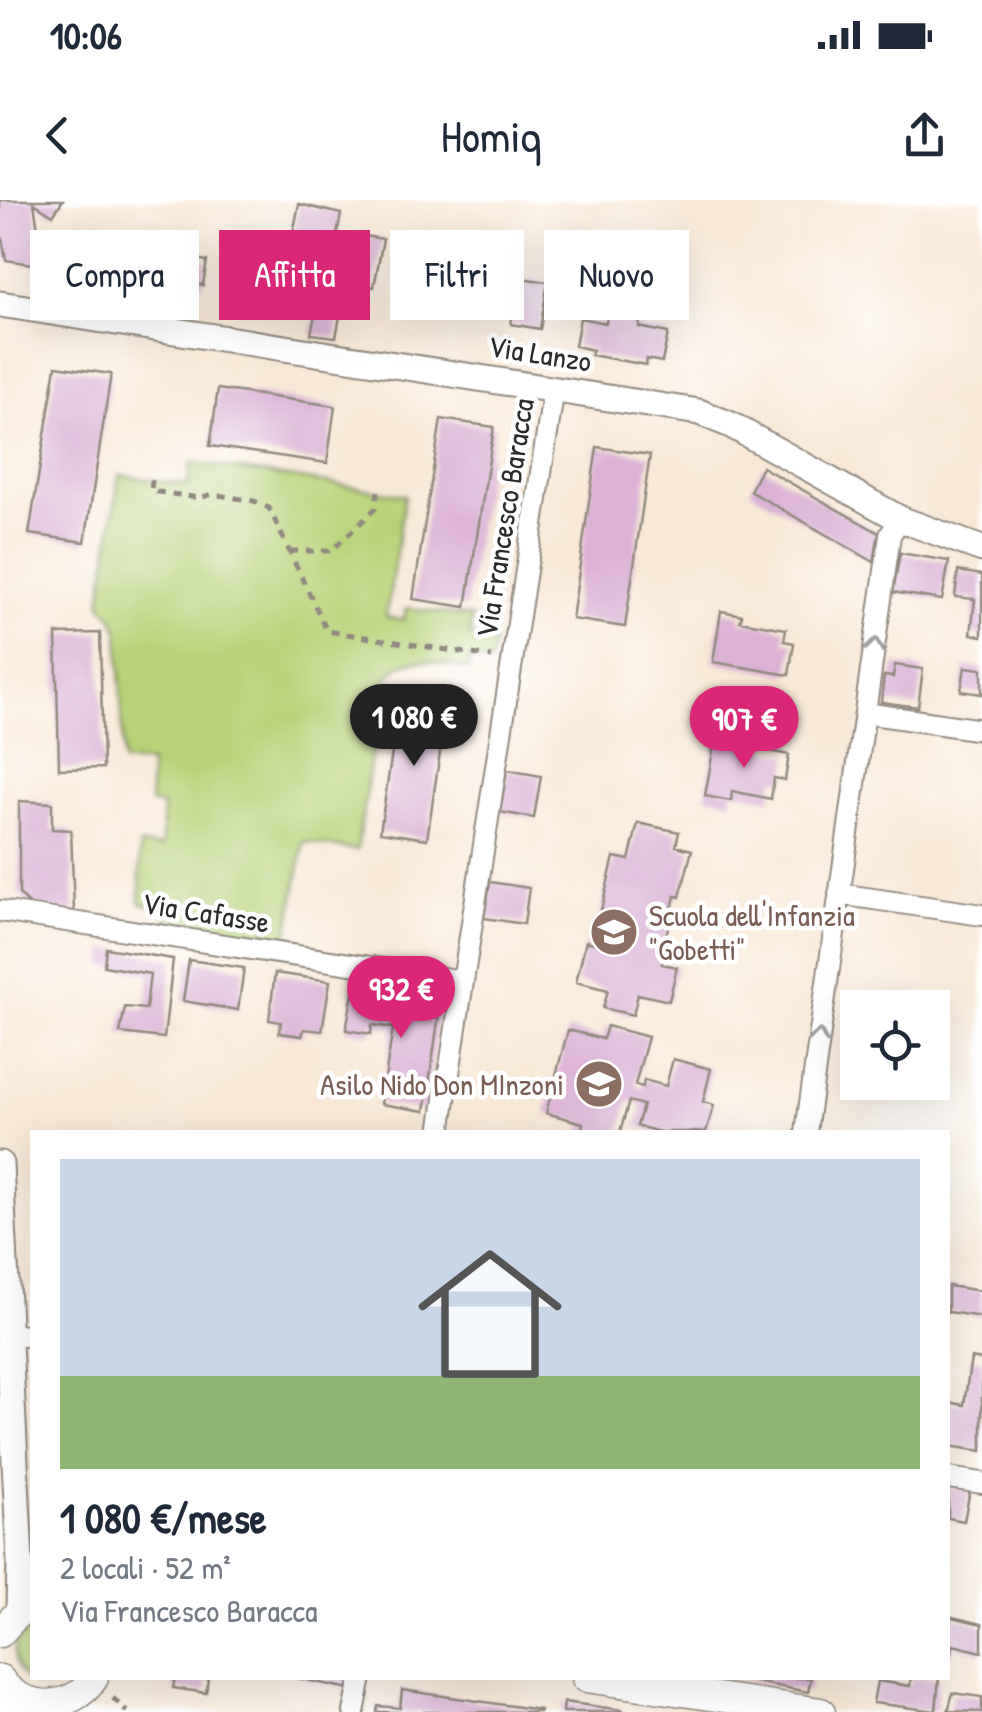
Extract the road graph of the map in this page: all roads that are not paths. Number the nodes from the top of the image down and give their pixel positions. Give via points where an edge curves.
1 (0, 304) edge
2 (554, 388) junction
3 (900, 519) junction
4 (982, 549) edge
5 (865, 713) junction
6 (982, 730) edge
7 (840, 894) junction
8 (0, 911) edge
9 (982, 915) edge
10 (463, 981) junction
11 (440, 1130) edge
12 (806, 1130) edge
13 (0, 1164) edge
14 (6, 1333) junction
15 (30, 1337) edge
16 (950, 1478) edge
17 (982, 1483) edge
18 (26, 1570) edge
19 (12, 1619) edge
20 (361, 1680) edge
21 (617, 1680) edge
22 (727, 1687) edge
23 (104, 1688) edge
24 (2, 1692) edge
25 (62, 1709) edge
26 (354, 1712) edge
27 (821, 1712) edge

1 - 2 street, Via Lanzo
2 - 3 street, Via Lanzo via 713,416
2 - 10 street, Via Francesco Baracca
3 - 4 street, Via Lanzo
5 -> 3 street via 890,536
5 - 6 street
5 - 7 street
7 - 9 street
12 -> 7 street
8 - 10 street, Via Cafasse
10 - 11 street, Via Francesco Baracca
13 - 14 street
14 - 15 street
14 - 18 street
16 - 17 street
18 - 19 street
20 - 26 street
21 - 22 main road
22 - 27 main road
23 - 25 main road
24 - 25 main road via 29,1706

